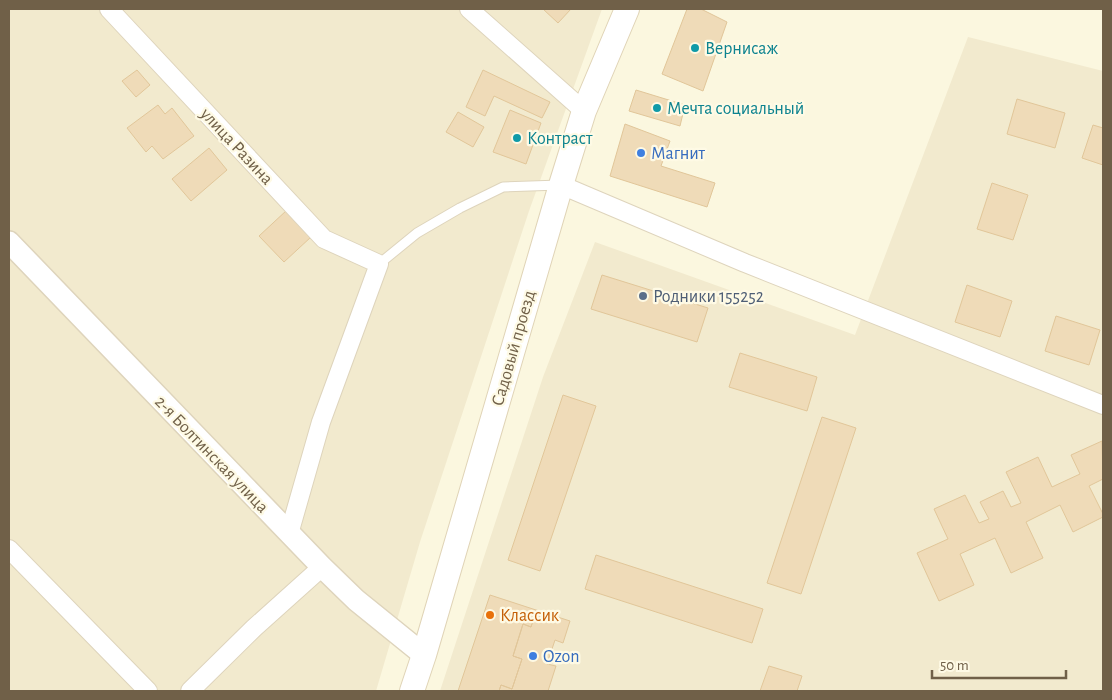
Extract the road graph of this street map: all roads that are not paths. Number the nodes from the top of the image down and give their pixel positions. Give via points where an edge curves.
1 (109, 9) edge
2 (469, 9) edge
3 (628, 9) edge
4 (584, 111) junction
5 (561, 185) junction
6 (9, 242) edge
7 (379, 264) junction
8 (1103, 406) edge
9 (289, 534) junction
10 (9, 549) edge
11 (322, 567) junction
12 (424, 655) junction
13 (148, 691) edge
14 (190, 691) edge
15 (412, 691) edge

1 - 7 street, улица Разина via 324,238
2 - 4 street
3 - 4 main road, Садовый проезд
4 - 5 main road, Садовый проезд
5 - 7 lane via 503,188 417,233
5 - 8 street via 745,263
5 - 12 main road, Садовый проезд
6 - 9 street, 2-я Болтинская улица
7 - 9 street via 321,422
9 - 11 street, 2-я Болтинская улица
10 - 13 street
11 - 12 street, 2-я Болтинская улица via 356,600
11 - 14 street
12 - 15 main road, Садовый проезд

